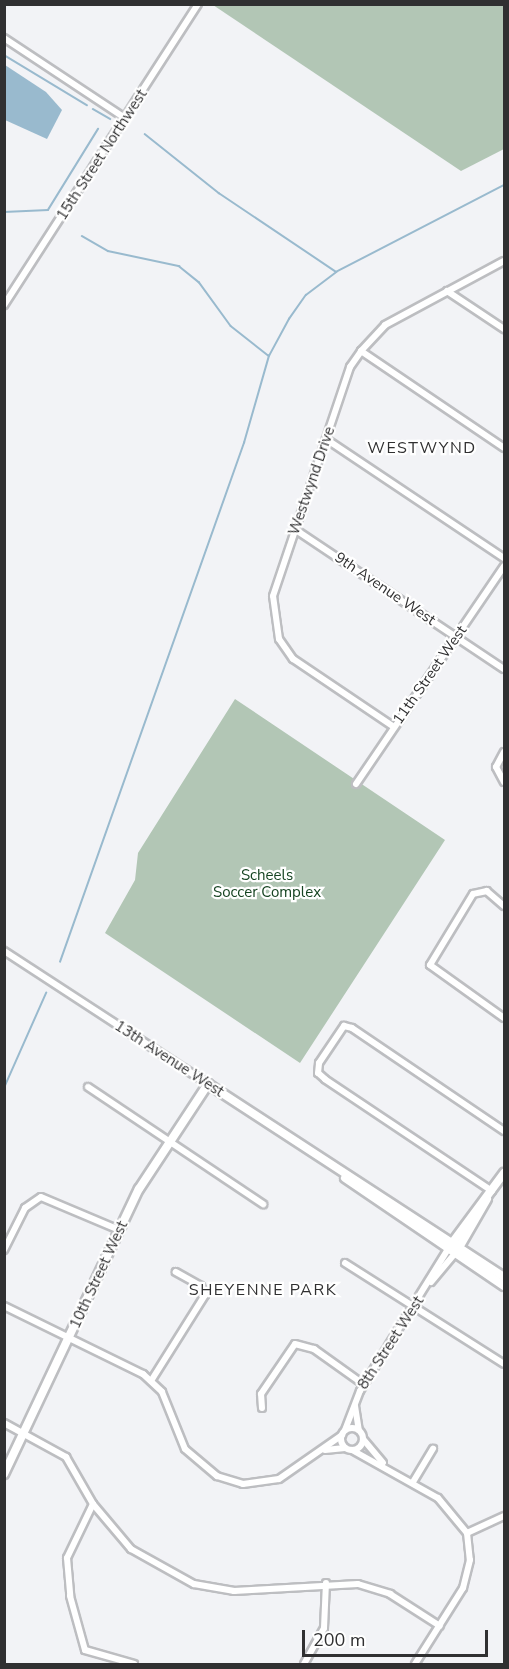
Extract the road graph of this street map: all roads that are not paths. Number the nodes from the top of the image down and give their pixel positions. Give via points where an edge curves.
1 (198, 4) edge
2 (4, 38) edge
3 (125, 118) junction
4 (504, 261) edge
5 (447, 291) junction
6 (4, 305) edge
7 (504, 329) edge
8 (361, 351) junction
9 (326, 439) junction
10 (504, 448) edge
11 (296, 530) junction
12 (504, 558) edge
13 (504, 566) edge
14 (457, 637) junction
15 (504, 669) edge
16 (394, 727) junction
17 (504, 752) edge
18 (504, 782) edge
19 (356, 784) dead end
20 (504, 906) edge
21 (4, 951) edge
22 (504, 1018) edge
23 (208, 1084) junction
24 (88, 1087) dead end
25 (504, 1131) edge
26 (170, 1142) junction
27 (504, 1173) edge
28 (490, 1195) junction
29 (263, 1204) dead end
30 (119, 1230) junction
31 (454, 1248) junction
32 (4, 1250) edge
33 (345, 1263) dead end
34 (176, 1272) dead end
35 (504, 1277) edge
36 (504, 1286) edge
37 (415, 1305) junction
38 (4, 1306) edge
39 (70, 1336) junction
40 (504, 1364) edge
41 (152, 1381) junction
42 (363, 1384) junction
43 (355, 1406) junction
44 (262, 1408) dead end
45 (4, 1423) edge
46 (359, 1430) junction
47 (24, 1432) junction
48 (343, 1432) junction
49 (363, 1439) junction
50 (349, 1449) junction
51 (433, 1449) dead end
52 (325, 1450) junction
53 (384, 1463) junction
54 (4, 1474) edge
55 (413, 1482) junction
56 (93, 1504) junction
57 (504, 1516) edge
58 (467, 1533) junction
59 (326, 1583) junction
60 (440, 1626) junction
61 (134, 1665) edge
62 (304, 1665) edge
63 (415, 1665) edge

1 - 3 street, 15th Street Northwest
2 - 3 street
3 - 6 street, 15th Street Northwest
4 - 5 street, Westwynd Drive
5 - 7 street
5 - 8 street, Westwynd Drive via 385,325
8 - 9 street, Westwynd Drive
8 - 10 street
9 - 11 street, Westwynd Drive
9 - 12 street
11 - 14 street, 9th Avenue West
11 - 16 street, Westwynd Drive via 273,596 279,639 292,659
13 - 14 street, 11th Street West
14 - 15 street, 9th Avenue West
14 - 16 street, 11th Street West
16 - 19 street, 11th Street West
17 - 18 street via 496,771
20 - 22 street via 480,891 430,966
21 - 23 street, 13th Avenue West
23 - 26 street, 10th Street West
23 - 31 street, 13th Avenue West
24 - 26 street
25 - 28 street via 352,1028 344,1026 318,1069 325,1079
26 - 29 street
26 - 30 street, 10th Street West
27 - 28 street, 8th Street West
28 - 31 street, 8th Street West
30 - 32 street via 51,1198 34,1199
30 - 39 street, 10th Street West
31 - 35 street, 13th Avenue West
31 - 36 street, 13th Avenue West
31 - 37 street, 8th Street West
33 - 37 street
34 - 41 street via 201,1286 205,1295
37 - 40 street
37 - 42 street, 8th Street West
38 - 39 street
39 - 41 street
39 - 47 street, 10th Street West
41 - 52 street via 169,1406 185,1449 217,1476 243,1484 268,1482
42 - 43 street, 8th Street West
42 - 44 street via 314,1349 295,1344 261,1394
43 - 46 street, 8th Street West
43 - 48 street, 8th Street West
45 - 47 street
46 - 48 street
46 - 49 street, 8th Street West
47 - 54 street, 10th Street West
47 - 56 street via 66,1457
48 - 50 street
48 - 52 street
49 - 50 street
49 - 53 street, 8th Street West
50 - 52 street
50 - 53 street
51 - 55 street
53 - 55 street
55 - 58 street via 450,1508
56 - 59 street via 131,1549 194,1584 234,1591
56 - 61 street via 67,1558 70,1596 85,1650
57 - 58 street
58 - 60 street via 468,1572
59 - 60 street via 358,1584 390,1594
59 - 62 street via 324,1628
60 - 63 street

